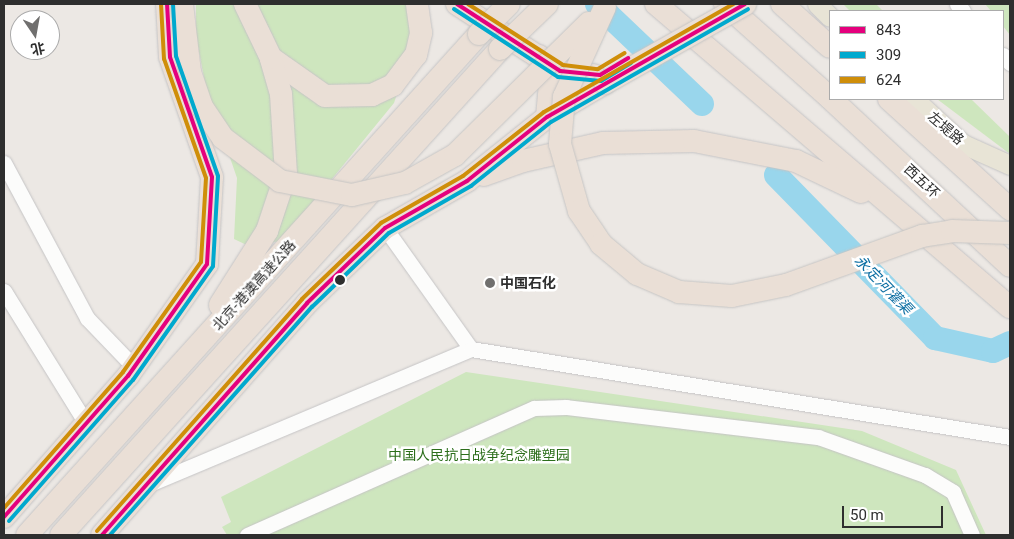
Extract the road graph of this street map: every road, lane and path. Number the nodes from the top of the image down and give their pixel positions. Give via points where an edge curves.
1 (167, 4) edge
2 (182, 4) edge
3 (245, 4) edge
4 (417, 4) edge
5 (457, 4) edge
6 (509, 4) edge
7 (548, 4) edge
8 (656, 4) edge
9 (724, 4) edge
10 (745, 4) edge
11 (782, 4) edge
12 (817, 4) edge
13 (606, 5) edge
14 (829, 16) edge
15 (829, 46) edge
16 (537, 53) junction
17 (271, 58) junction
18 (602, 79) junction
19 (829, 96) edge
20 (833, 100) edge
21 (890, 100) edge
22 (915, 100) edge
23 (547, 117) junction
24 (4, 163) edge
25 (1010, 165) edge
26 (467, 181) junction
27 (1010, 209) edge
28 (905, 217) junction
29 (384, 228) junction
30 (1010, 232) edge
31 (1010, 266) edge
32 (4, 291) edge
33 (1010, 306) edge
34 (471, 349) junction
35 (135, 368) junction
36 (172, 376) junction
37 (84, 426) junction
38 (1010, 437) edge
39 (152, 483) junction
40 (56, 503) junction
41 (128, 507) junction
42 (4, 517) edge
43 (27, 535) edge
44 (62, 535) edge
45 (102, 535) edge
46 (247, 535) edge
47 (972, 535) edge

1 - 35 highway via 174,73 212,177 213,220 207,264
2 - 13 highway, bridge via 190,72 202,108 223,138 280,181 352,195 405,183 455,155
3 - 17 highway
4 - 17 highway via 421,33 416,55 393,85 372,95 325,96
5 - 16 highway
6 - 36 highway, 北京-港澳高速公路, bridge
7 - 44 highway, 北京-港澳高速公路, bridge via 500,49
8 - 28 highway
9 - 18 highway
9 - 19 highway, 西五环
10 - 18 highway, bridge
11 - 15 highway
12 - 14 main road
13 - 30 highway, bridge via 567,88 560,144 570,191 584,219 601,244 636,274 679,292 732,296 786,285 922,236 952,231
16 - 18 highway via 560,71
16 - 23 highway via 550,84
17 - 36 highway via 286,121 286,174 279,200 247,265
18 - 23 highway
20 - 31 highway, 西五环
21 - 27 highway
22 - 25 main road, 左堤路 via 963,144
23 - 26 highway
24 - 35 street via 87,318
26 - 28 highway via 523,161 593,145 650,139 694,141 796,161
26 - 29 highway
28 - 33 highway
29 - 34 street
29 - 39 highway via 307,303
32 - 37 street
34 - 38 street
34 - 39 street
35 - 37 highway
36 - 40 highway, 北京-港澳高速公路
37 - 40 highway
37 - 42 highway
39 - 41 highway
40 - 43 highway, 北京-港澳高速公路
41 - 44 highway
41 - 45 highway
46 - 47 street via 534,408 566,407 818,437 925,476 953,492

